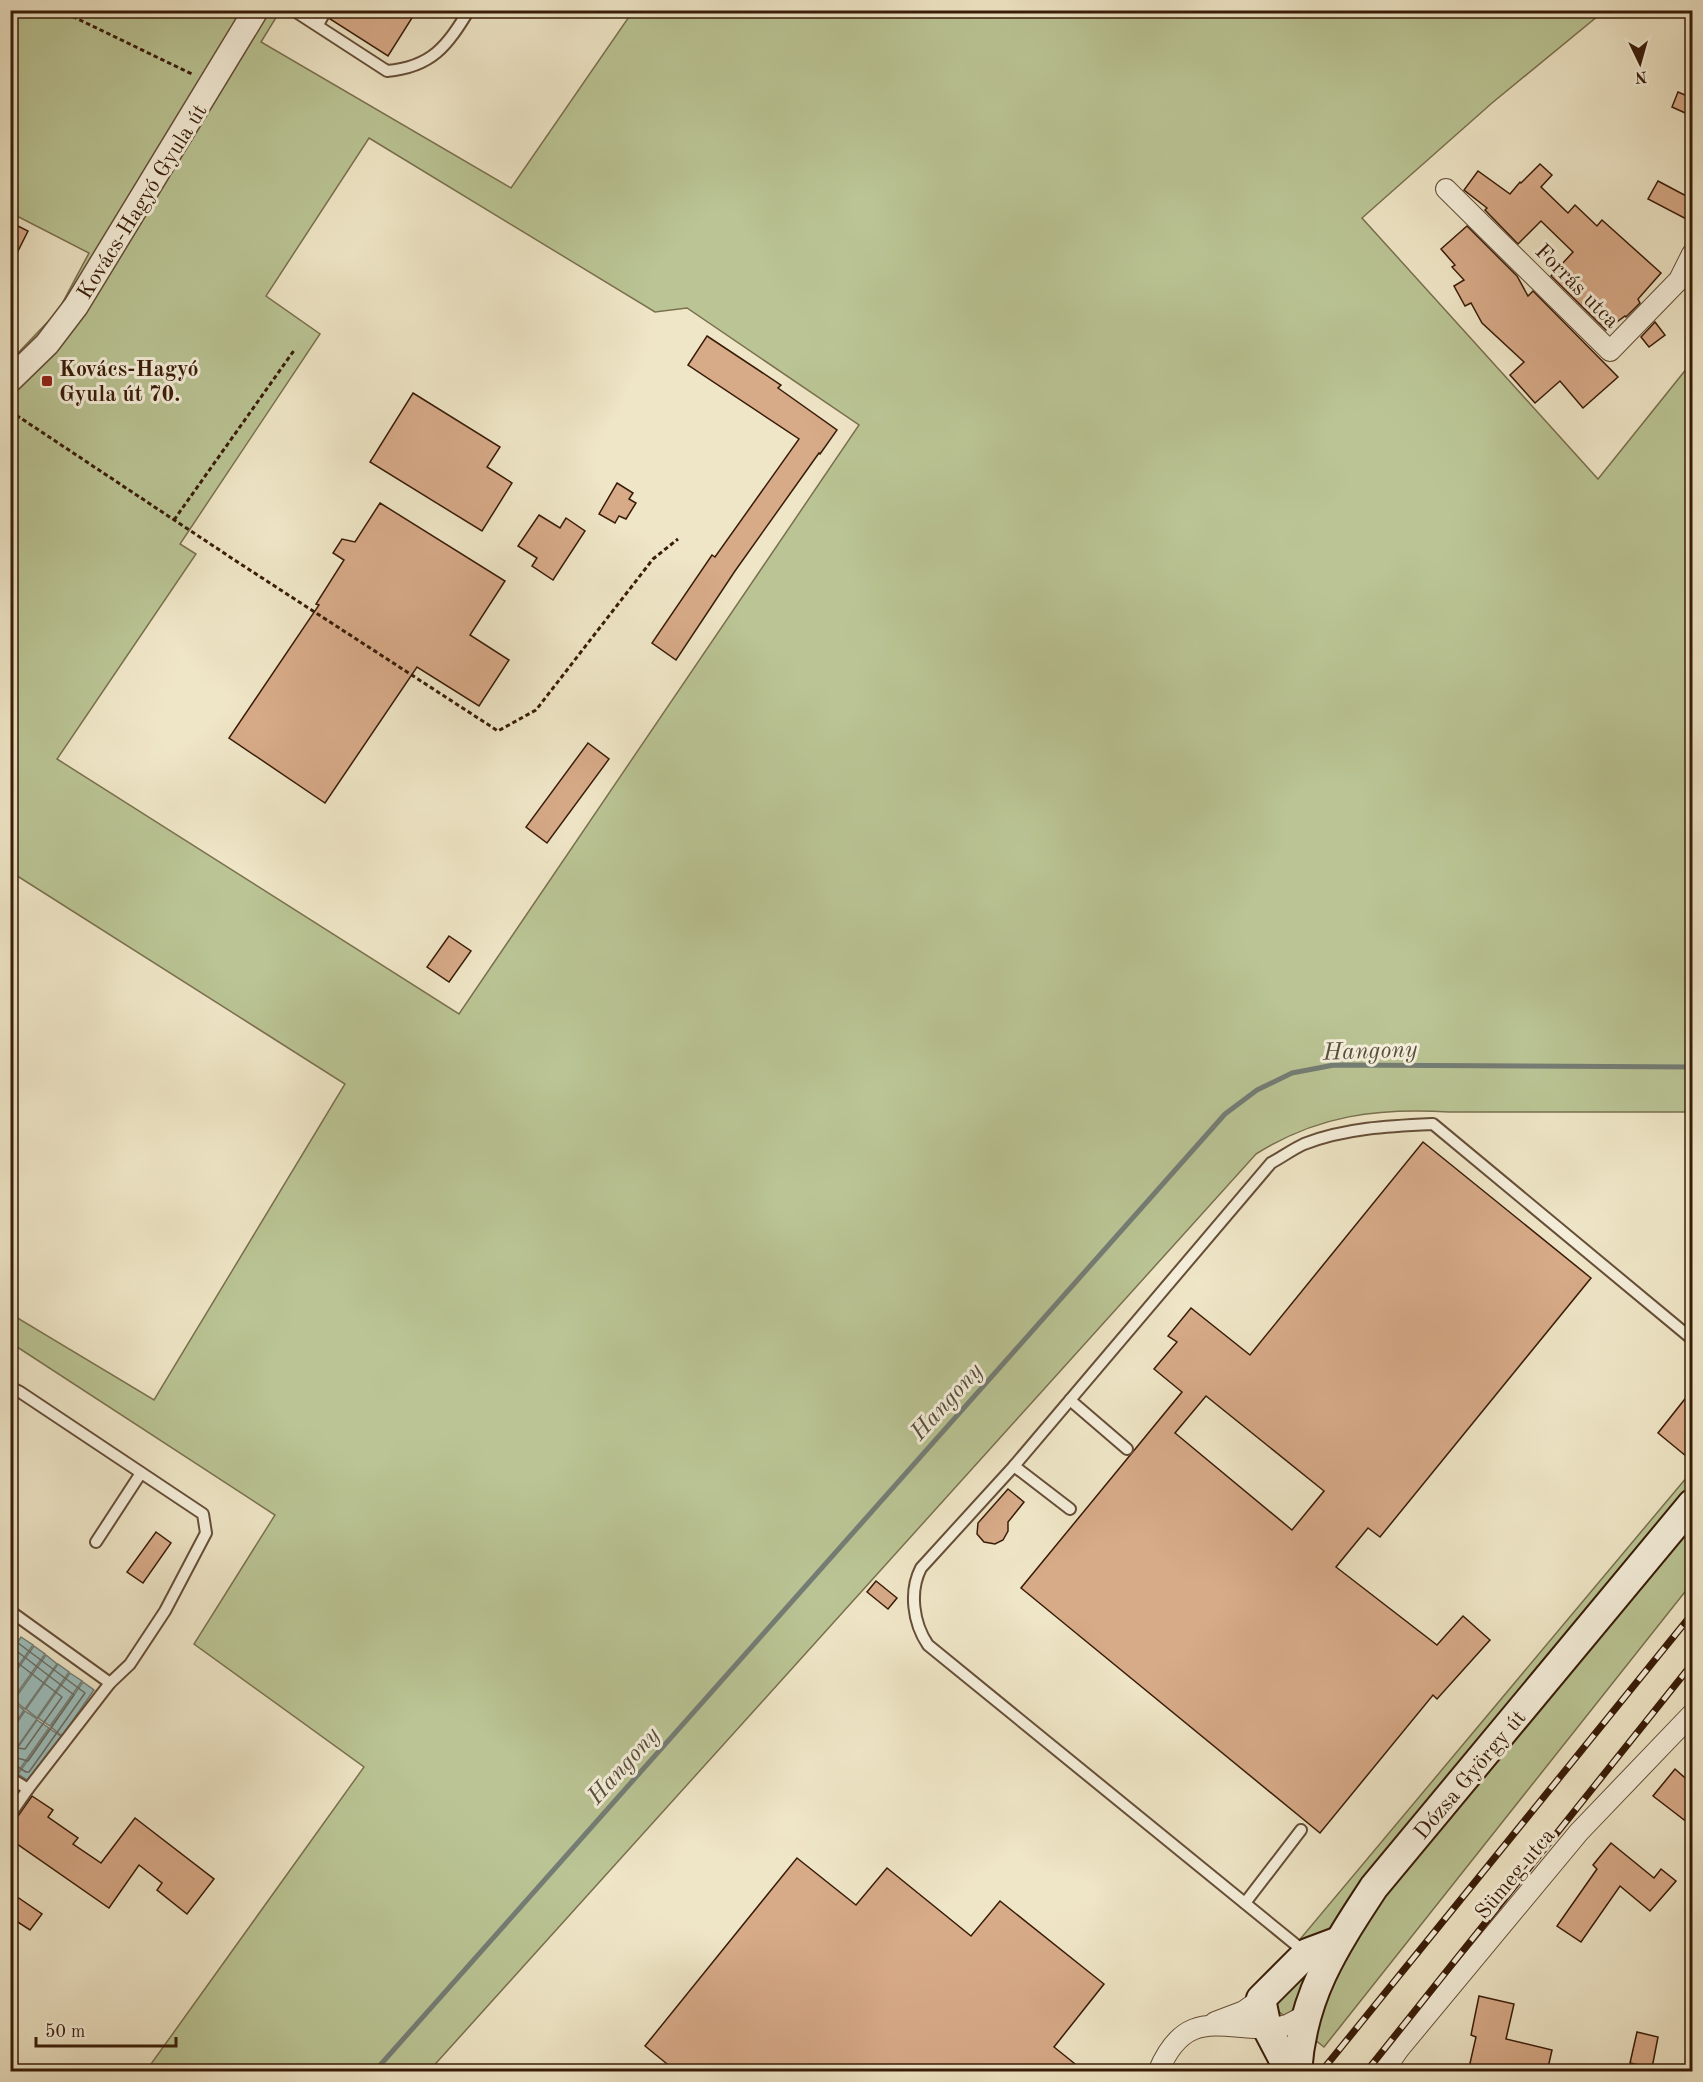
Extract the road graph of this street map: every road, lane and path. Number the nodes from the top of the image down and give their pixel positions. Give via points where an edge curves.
1 (59, 10) edge
2 (256, 10) edge
3 (293, 10) edge
4 (327, 10) edge
5 (469, 10) edge
6 (318, 25) junction
7 (212, 84) junction
8 (1446, 189) dead end
9 (1692, 254) edge
10 (295, 349) dead end
11 (10, 380) edge
12 (10, 411) edge
13 (174, 520) junction
14 (678, 539) dead end
15 (1692, 1339) edge
16 (10, 1387) edge
17 (1070, 1400) junction
18 (1127, 1449) dead end
19 (1014, 1466) junction
20 (141, 1473) junction
21 (1692, 1504) edge
22 (1071, 1509) dead end
23 (96, 1542) dead end
24 (10, 1611) edge
25 (110, 1683) junction
26 (1692, 1714) edge
27 (10, 1778) edge
28 (28, 1789) junction
29 (10, 1815) edge
30 (1301, 1830) dead end
31 (1245, 1903) junction
32 (1339, 1941) junction
33 (1307, 1953) junction
34 (1261, 1999) junction
35 (1306, 2015) junction
36 (1208, 2025) junction
37 (1267, 2028) junction
38 (1158, 2072) edge
39 (1290, 2072) edge
40 (1297, 2072) edge
41 (1383, 2072) edge

1 - 7 path
2 - 7 street, Kovács-Hagyó Gyula út
3 - 6 lane
4 - 6 lane
5 - 6 lane via 441,51 404,70 387,71
7 - 11 street, Kovács-Hagyó Gyula út via 76,306 47,345
8 - 9 street, Forrás utca via 1616,356 1679,280
10 - 13 path
12 - 13 path
13 - 14 path via 498,731 536,710 653,559
15 - 17 lane via 1433,1124 1391,1126 1303,1145 1271,1163
16 - 20 lane
17 - 18 lane
17 - 19 lane
19 - 22 lane
19 - 31 lane via 921,1568 914,1603 923,1638
20 - 23 lane
20 - 25 lane via 203,1514 206,1533 165,1611 130,1664
21 - 32 main road, Dózsa György út via 1374,1887
24 - 25 lane
25 - 28 lane
26 - 41 street, Sümeg utca via 1579,1832
27 - 28 lane
28 - 29 lane
30 - 31 lane
31 - 33 lane
32 - 33 main road
32 - 35 main road, Dózsa György út via 1321,1973
33 - 34 main road
34 - 36 street via 1244,2011
34 - 37 main road
35 - 37 street via 1287,2025
35 - 40 main road, Dózsa György út
36 - 37 street
36 - 38 street via 1176,2041
37 - 39 main road

